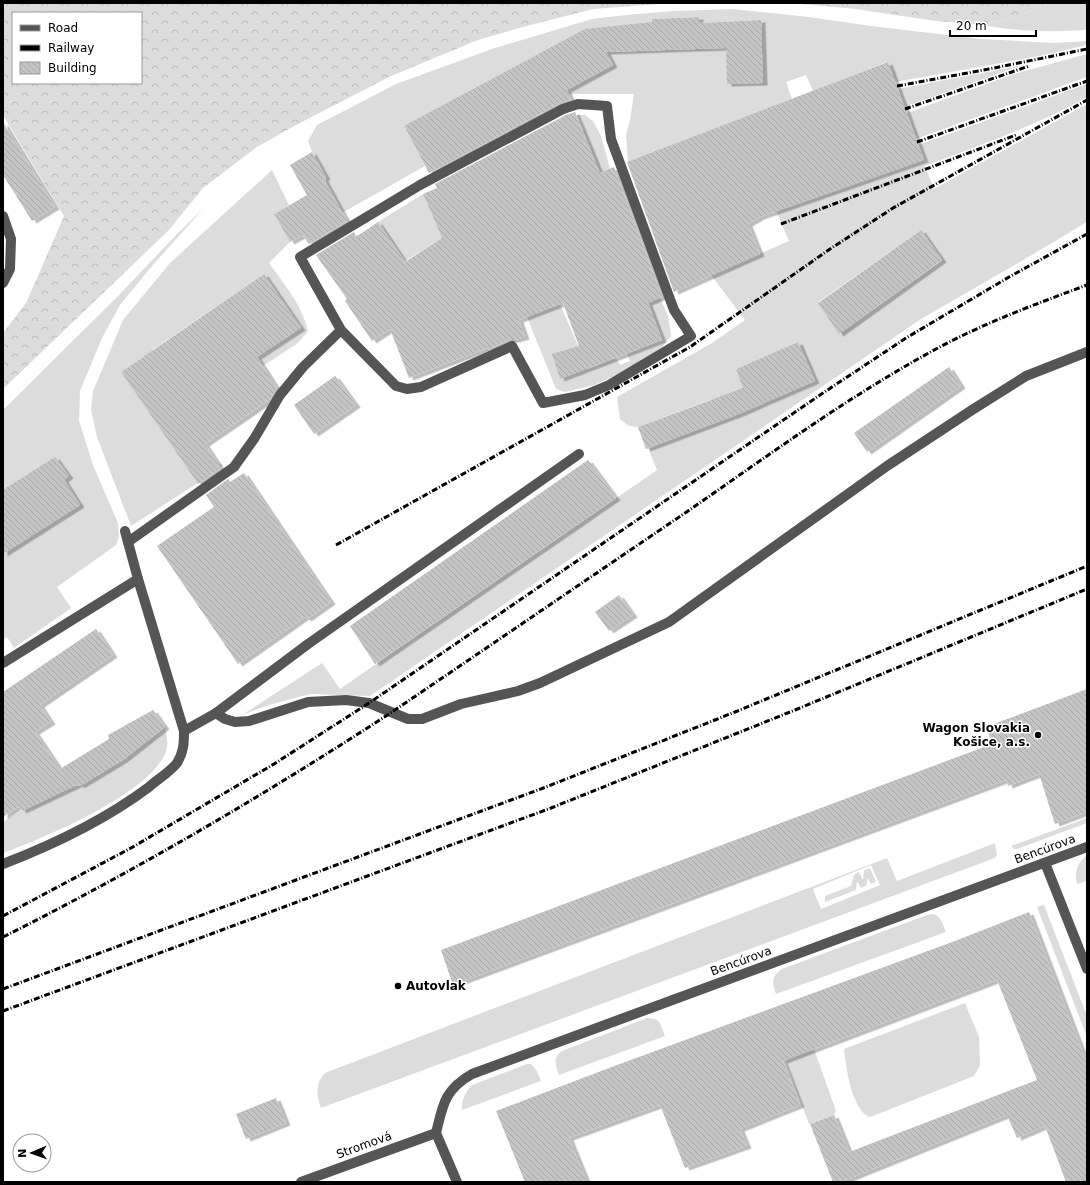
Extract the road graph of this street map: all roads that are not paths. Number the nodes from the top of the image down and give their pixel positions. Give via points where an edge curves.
1 (3, 216) edge
2 (3, 283) edge
3 (341, 330) junction
4 (1087, 352) edge
5 (579, 454) dead end
6 (125, 531) dead end
7 (128, 542) junction
8 (138, 579) junction
9 (3, 663) edge
10 (216, 713) junction
11 (184, 730) junction
12 (1087, 847) edge
13 (1045, 863) junction
14 (3, 864) edge
15 (1087, 969) edge
16 (436, 1133) junction
17 (301, 1182) edge
18 (457, 1182) edge

1 - 2 street via 11,239 10,269
3 - 3 street via 396,386 407,389 421,387 512,346 543,403 585,395 609,385 691,336 674,310 611,139 607,106 578,104 563,109 420,185 300,257
3 - 7 street via 303,367 280,395 234,468
4 - 10 street via 1026,376 972,410 887,466 669,622 540,683 518,691 461,704 422,719 408,719 368,703 346,700 308,702 249,721 235,722
5 - 10 street via 308,644
6 - 7 street
7 - 8 street
8 - 9 street
8 - 11 street
10 - 11 street
11 - 14 street via 184,748 177,762 166,774 134,798 106,816 37,851
12 - 13 street, Bencúrova
13 - 15 street
13 - 16 street, Bencúrova via 472,1074 450,1091
16 - 17 street, Stromová
16 - 18 street

